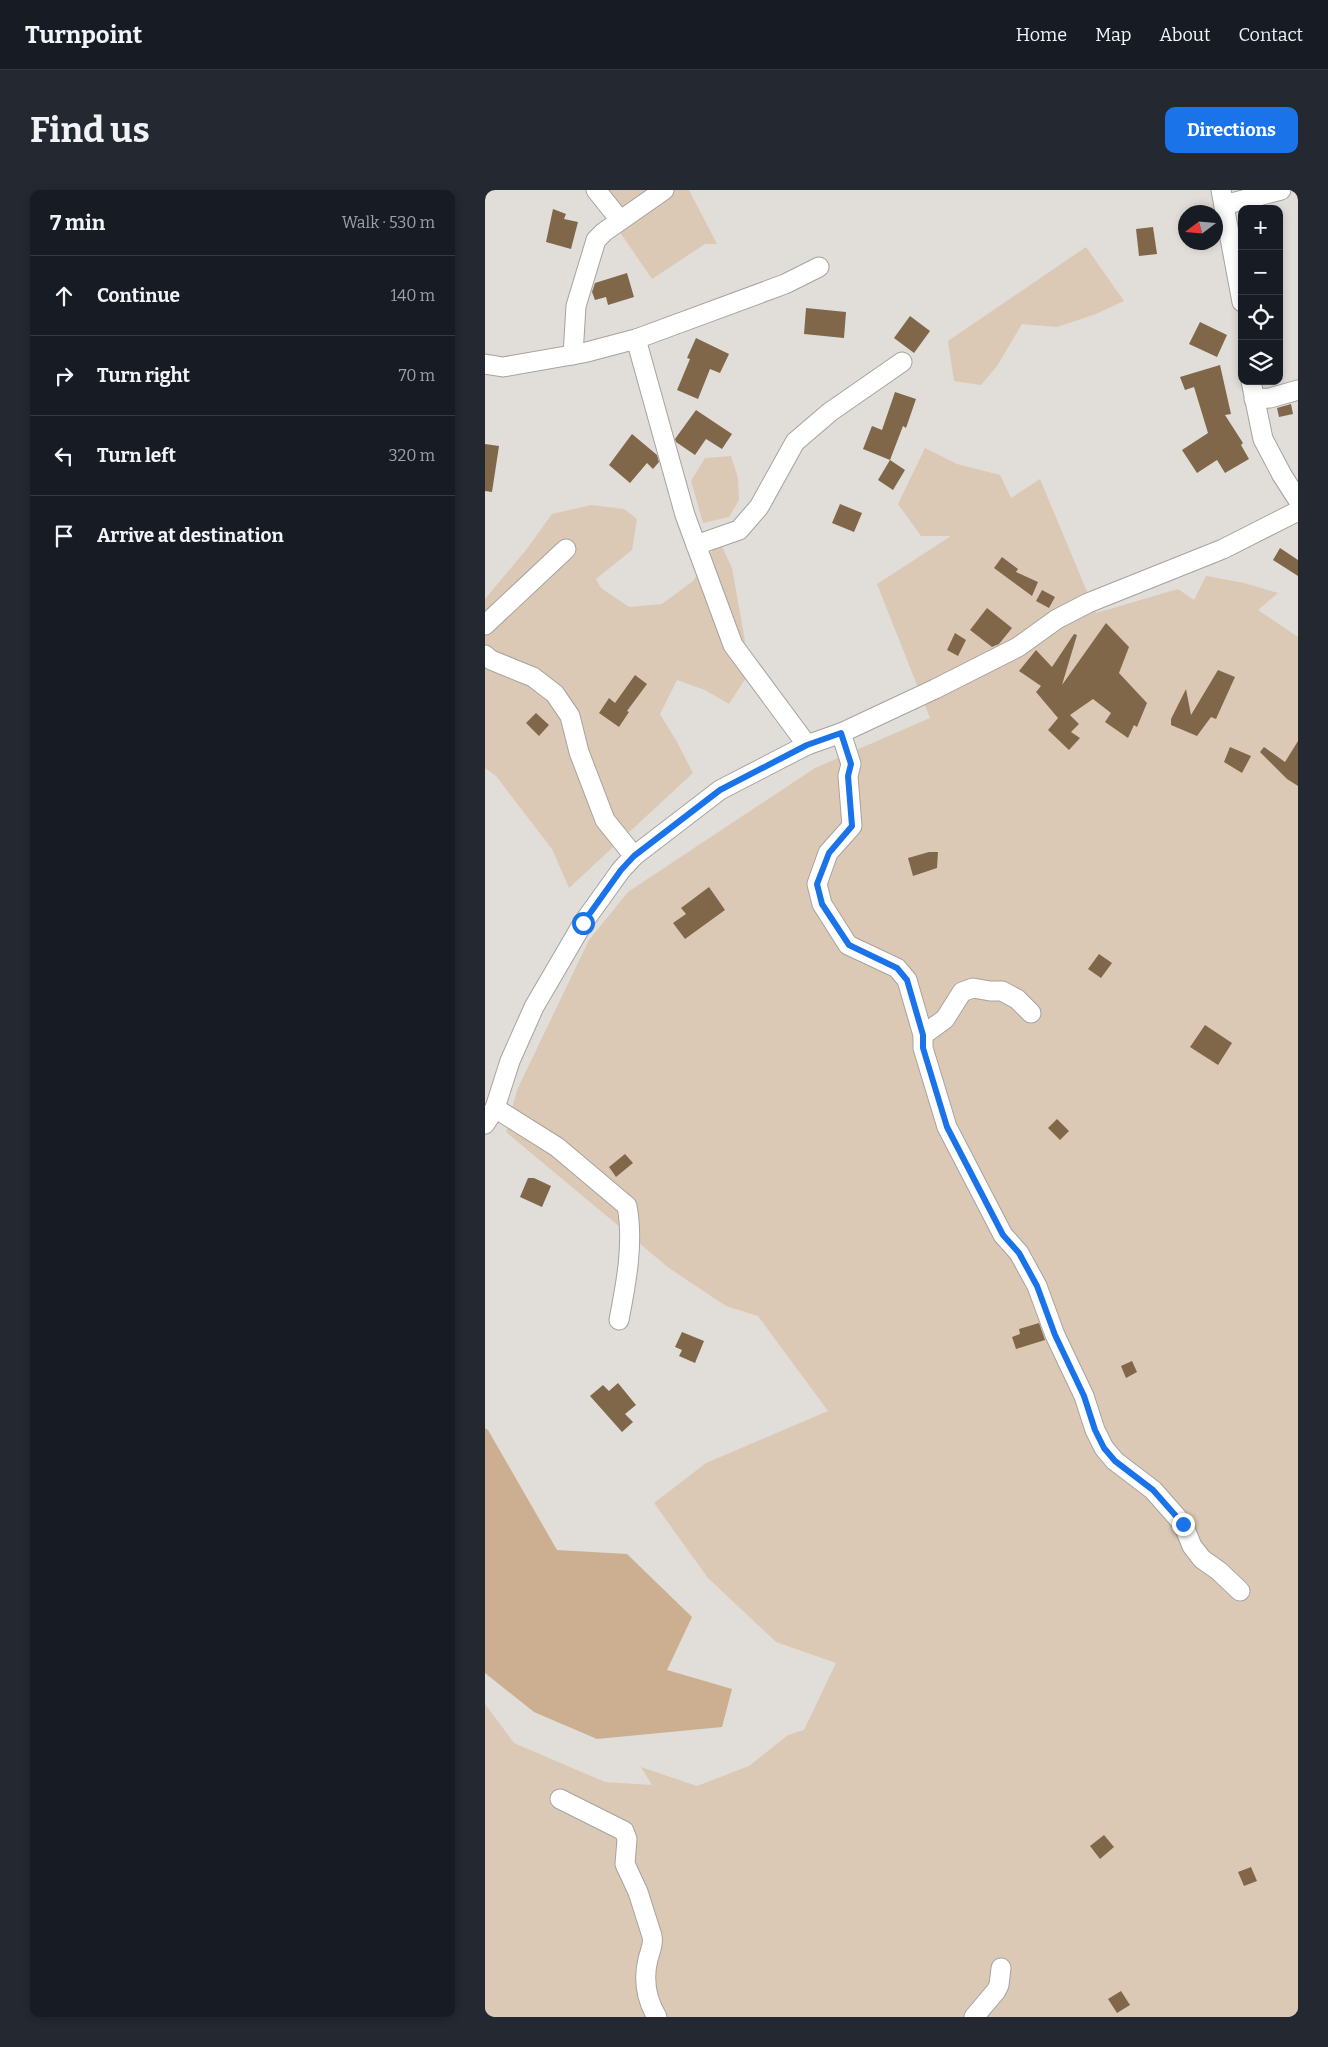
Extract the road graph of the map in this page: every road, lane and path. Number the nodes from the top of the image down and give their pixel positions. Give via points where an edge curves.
1 (596, 190) edge
2 (664, 190) edge
3 (1281, 190) edge
4 (1223, 197) edge
5 (620, 220) junction
6 (819, 267) dead end
7 (1241, 295) edge
8 (636, 339) junction
9 (573, 355) junction
10 (902, 362) dead end
11 (485, 364) edge
12 (1252, 390) edge
13 (1298, 390) edge
14 (1298, 500) edge
15 (1298, 511) edge
16 (696, 545) junction
17 (566, 548) dead end
18 (485, 625) edge
19 (485, 655) edge
20 (841, 733) junction
21 (807, 745) junction
22 (634, 856) junction
23 (1031, 1013) dead end
24 (923, 1035) junction
25 (495, 1108) junction
26 (485, 1124) edge
27 (619, 1320) dead end
28 (1240, 1591) dead end
29 (559, 1799) dead end
30 (1001, 1968) dead end
31 (657, 2017) edge
32 (974, 2017) edge

1 - 5 street
2 - 5 street
3 - 4 street
4 - 7 street
5 - 9 street via 596,240 576,306
6 - 8 street via 785,284
8 - 9 street
8 - 16 street
9 - 11 street via 503,367
10 - 16 street via 830,412 795,442 759,507 739,530
12 - 13 street via 1270,398
12 - 14 street via 1263,439
15 - 20 street via 1223,549 1088,603 1057,619 1018,647
16 - 21 street via 733,645
17 - 18 street
19 - 22 street via 533,677 555,694 570,716 582,760 605,820
20 - 21 street
20 - 24 street via 851,764 848,776 852,826 829,853 817,884 822,904 849,945 897,968 907,980
21 - 22 street via 720,790
22 - 25 street via 583,923 534,1007
23 - 24 street via 1017,999 1002,991 973,988 962,992 945,1019
24 - 28 street via 923,1048 947,1127 1003,1235 1019,1253 1037,1286 1104,1448 1158,1496 1183,1524 1192,1546 1202,1559 1219,1570
25 - 26 street
25 - 27 street via 557,1147 627,1206 629,1251
29 - 31 street via 624,1831 627,1839 625,1864 652,1936 645,1975
30 - 32 street via 996,1991

